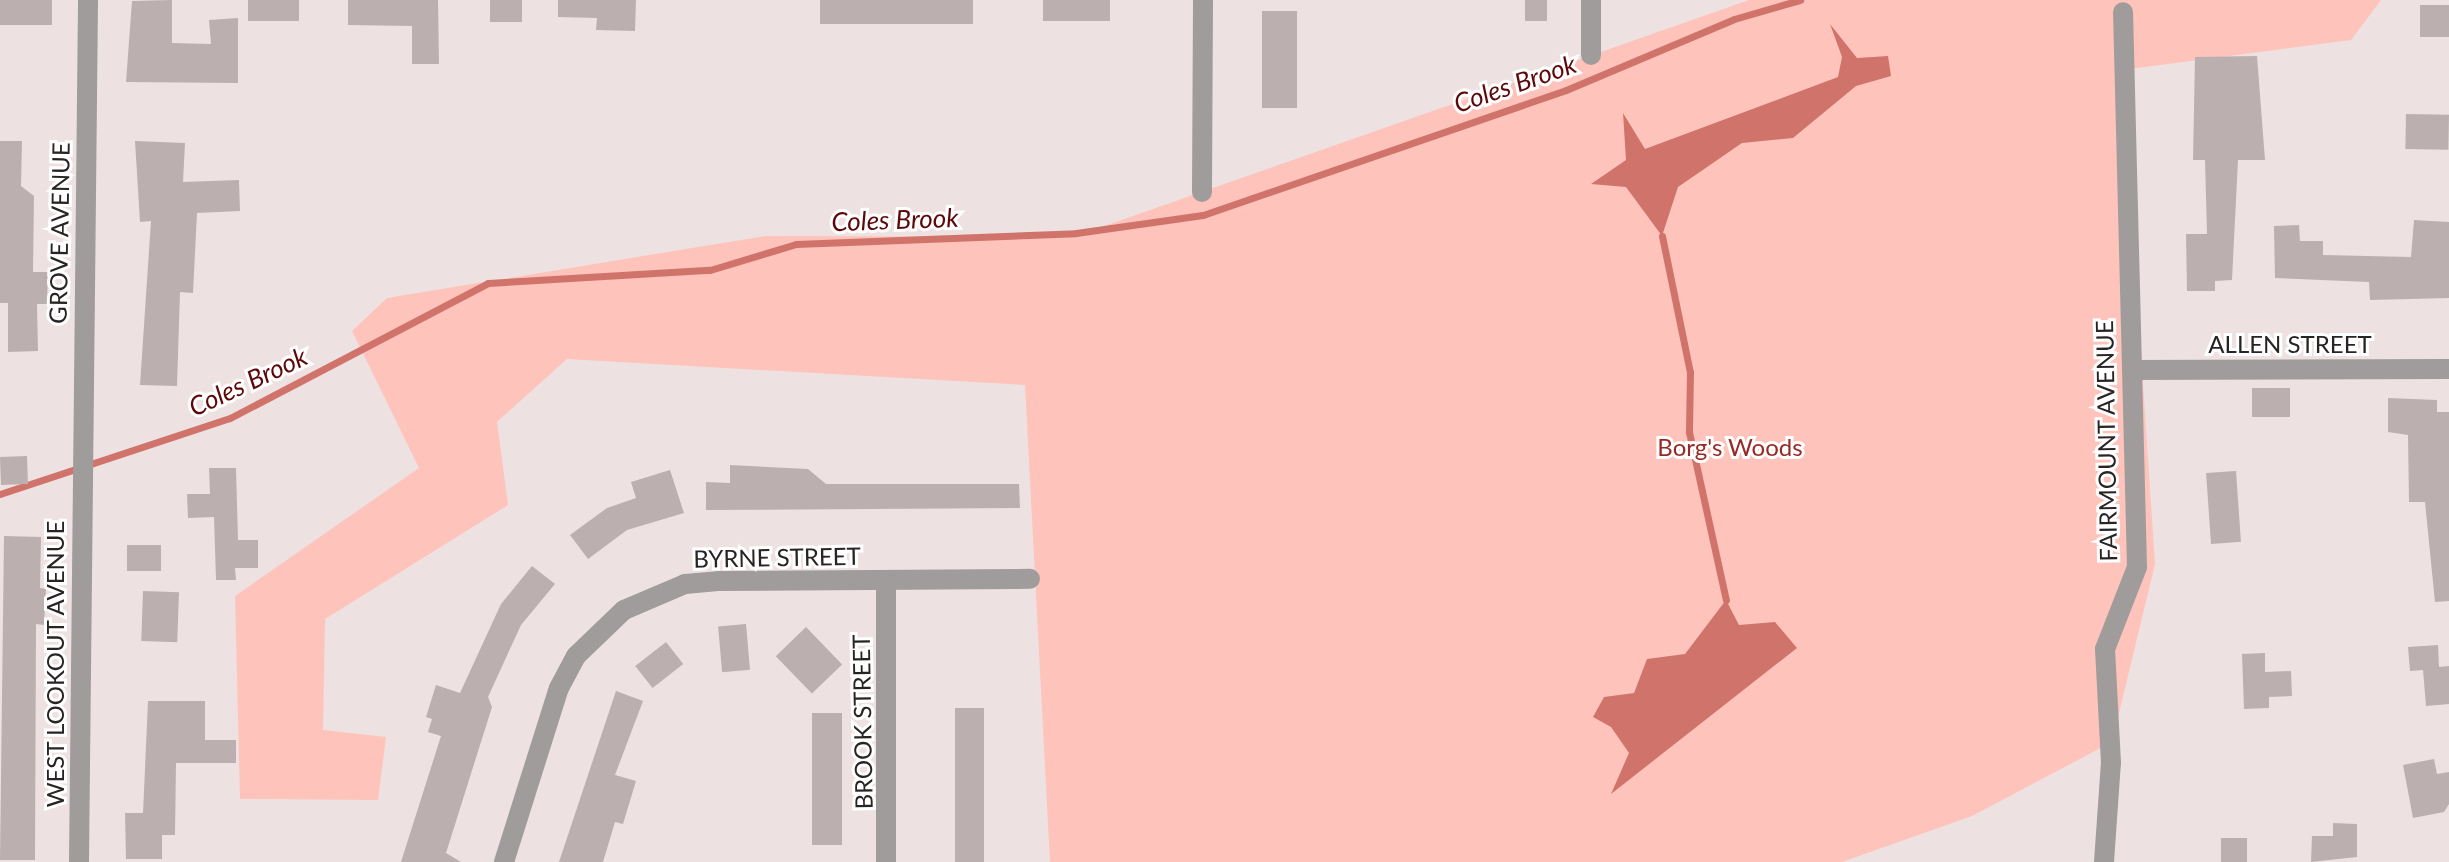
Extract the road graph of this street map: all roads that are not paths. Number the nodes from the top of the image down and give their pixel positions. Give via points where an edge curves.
1 (88, 0) edge
2 (1203, 0) edge
3 (1591, 0) edge
4 (2123, 12) dead end
5 (1591, 55) dead end
6 (1202, 192) dead end
7 (2449, 369) edge
8 (2132, 370) junction
9 (82, 466) joint
10 (1030, 579) dead end
11 (886, 581) junction
12 (79, 862) edge
13 (504, 862) edge
14 (886, 862) edge
15 (2104, 862) edge

1 - 9 street, GROVE AVENUE
2 - 6 street
3 - 5 street
4 - 8 street, FAIRMOUNT AVENUE
7 - 8 street, ALLEN STREET
8 - 15 street, FAIRMOUNT AVENUE via 2137,567 2105,649 2111,763
9 - 12 street, WEST LOOKOUT AVENUE
10 - 11 street, BYRNE STREET
11 - 13 street, BYRNE STREET via 685,584 624,610 576,656 559,688
11 - 14 street, BROOK STREET

